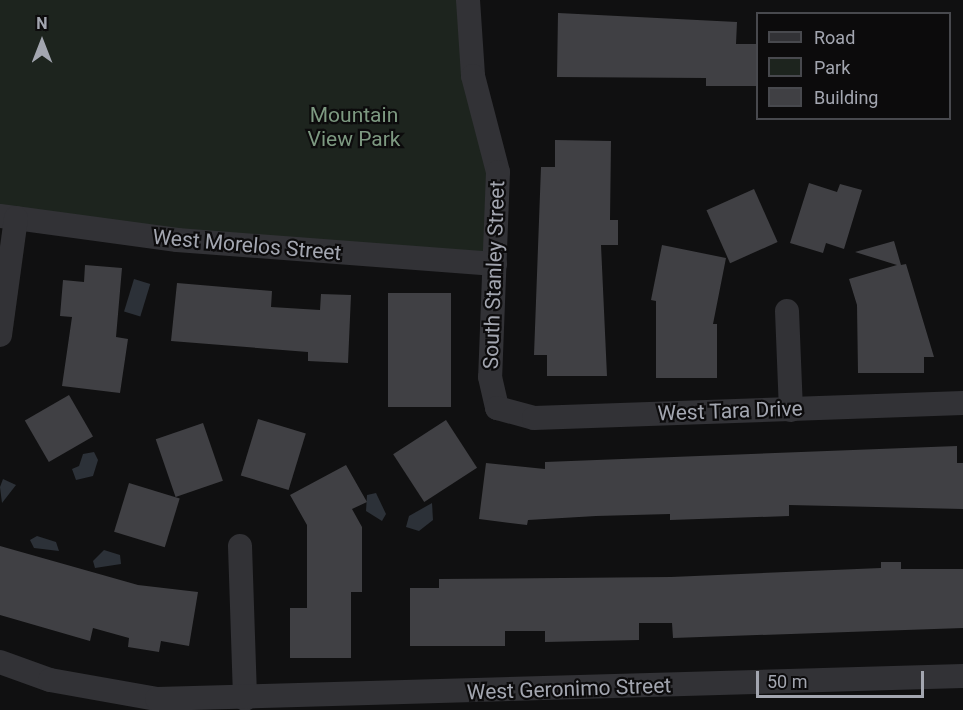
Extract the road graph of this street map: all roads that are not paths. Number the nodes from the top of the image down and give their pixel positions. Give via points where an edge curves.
1 (468, 0) edge
2 (8, 217) edge
3 (495, 264) junction
4 (787, 311) dead end
5 (0, 335) edge
6 (963, 403) edge
7 (497, 408) joint
8 (791, 410) junction
9 (240, 546) dead end
10 (0, 662) edge
11 (963, 676) edge
12 (245, 699) junction

1 - 3 street, South Stanley Street via 473,76 498,172
2 - 3 street, West Morelos Street via 189,241
2 - 5 street
3 - 7 street, South Stanley Street via 490,377
4 - 8 street
6 - 8 street, West Tara Drive
7 - 8 street, West Tara Drive via 534,418
9 - 12 street
10 - 12 street, West Geronimo Street via 50,680 157,699
11 - 12 street, West Geronimo Street

